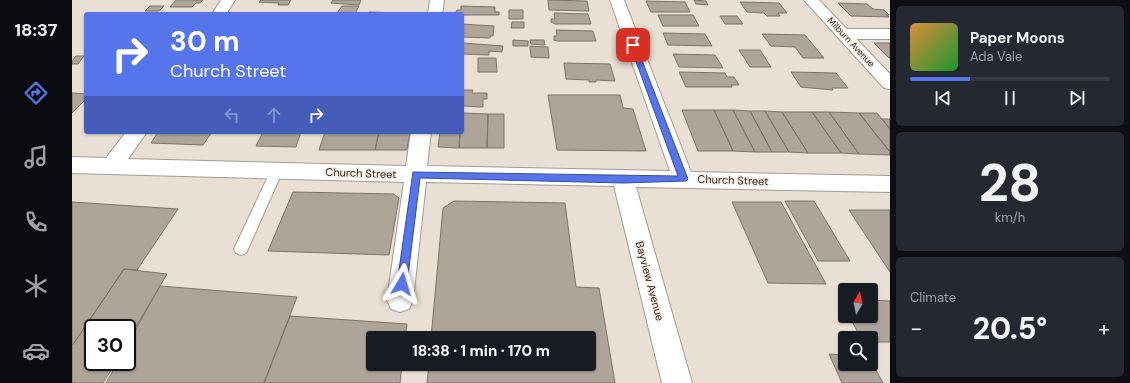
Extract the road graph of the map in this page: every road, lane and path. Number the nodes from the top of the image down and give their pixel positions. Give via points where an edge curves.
1 (228, 0) edge
2 (437, 0) edge
3 (616, 0) edge
4 (811, 0) edge
5 (220, 12) edge
6 (435, 12) edge
7 (843, 34) junction
8 (890, 34) edge
9 (890, 84) edge
10 (136, 134) edge
11 (421, 134) edge
12 (72, 165) edge
13 (112, 166) junction
14 (277, 170) junction
15 (416, 174) junction
16 (623, 179) junction
17 (683, 179) junction
18 (890, 184) edge
19 (241, 250) dead end
20 (400, 300) dead end
21 (677, 383) edge

1 - 5 street
2 - 6 street
3 - 17 street
4 - 7 street, Milburn Avenue
7 - 8 street
7 - 9 street, Milburn Avenue
10 - 13 street
11 - 15 street
12 - 13 street, Church Street
13 - 14 street, Church Street
14 - 15 street, Church Street
14 - 19 lane
15 - 16 street, Church Street
15 - 20 street
16 - 17 street, Church Street
16 - 21 street, Bayview Avenue
17 - 18 street, Church Street

